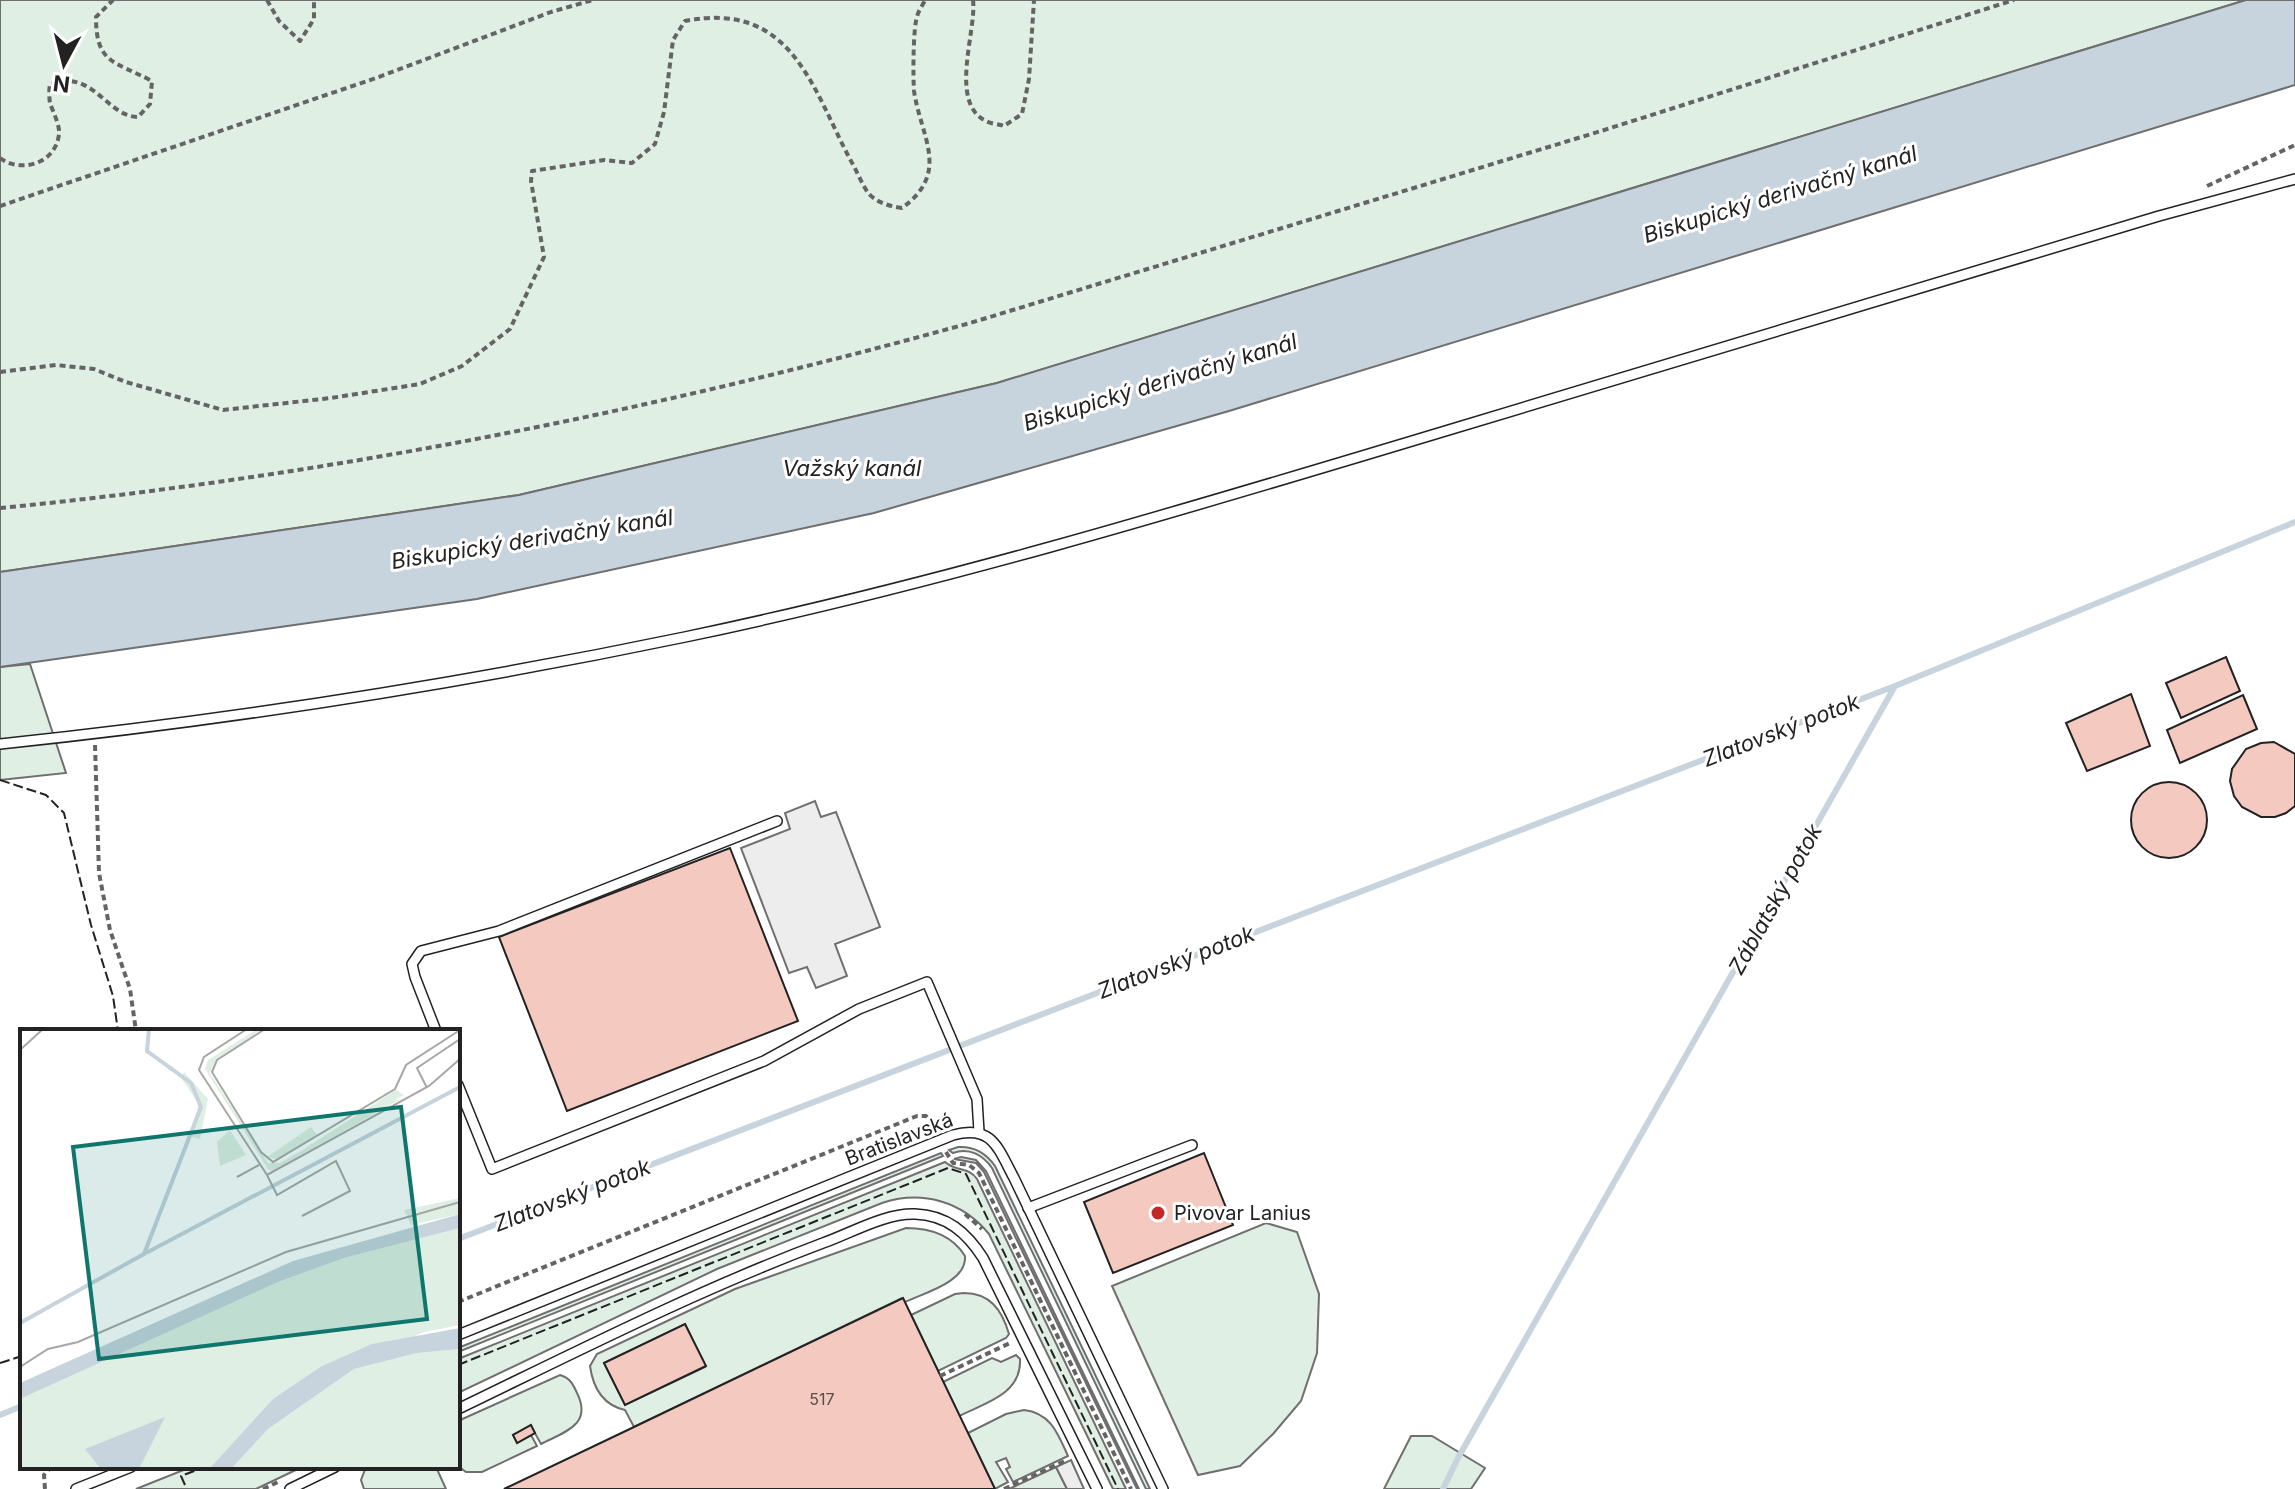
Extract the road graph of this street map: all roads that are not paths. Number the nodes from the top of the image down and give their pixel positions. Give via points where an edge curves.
1 (2295, 179) edge
2 (0, 744) edge
3 (777, 821) dead end
4 (435, 1029) edge
5 (460, 1090) edge
6 (979, 1132) junction
7 (1192, 1145) dead end
8 (1028, 1208) junction
9 (460, 1334) edge
10 (460, 1408) edge
11 (126, 1469) edge
12 (331, 1469) edge
13 (76, 1489) edge
14 (290, 1489) edge
15 (1097, 1489) edge
16 (1163, 1489) edge

1 - 2 lane via 1157,517 917,582 687,636 361,697
3 - 4 lane via 499,931 421,951 412,964
5 - 6 lane via 492,1169 764,1061 859,1009 927,982 977,1099
6 - 8 lane, Bratislavská via 999,1149
6 - 9 lane, Bratislavská via 953,1135
7 - 8 lane
8 - 16 lane, Bratislavská
10 - 15 lane via 733,1278 915,1214 942,1219 962,1231 983,1258
11 - 13 lane
12 - 14 lane

